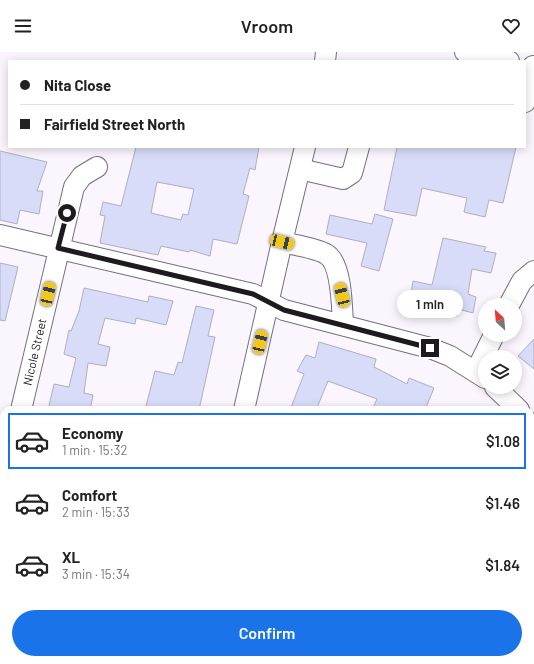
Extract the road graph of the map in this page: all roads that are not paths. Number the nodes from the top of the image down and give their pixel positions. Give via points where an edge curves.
1 (465, 52) edge
2 (504, 60) edge
3 (531, 65) edge
4 (526, 96) edge
5 (305, 148) edge
6 (359, 148) edge
7 (97, 167) dead end
8 (300, 169) junction
9 (0, 235) edge
10 (282, 242) junction
11 (58, 248) junction
12 (534, 271) edge
13 (513, 298) edge
14 (268, 302) junction
15 (343, 325) junction
16 (478, 374) edge
17 (502, 394) edge
18 (22, 406) edge
19 (245, 406) edge
20 (515, 406) edge

1 - 2 street
3 - 4 street
5 - 8 street
6 - 8 street via 352,173 343,179
7 - 11 street, Nicole Street via 89,170 76,182
8 - 10 street
9 - 11 street
10 - 14 street
10 - 15 street via 331,257 342,295
11 - 14 street via 253,294
11 - 18 street, Nicole Street
12 - 13 street via 522,282
14 - 15 street via 284,310
14 - 19 street
15 - 16 street via 430,348 450,356
17 - 20 street

